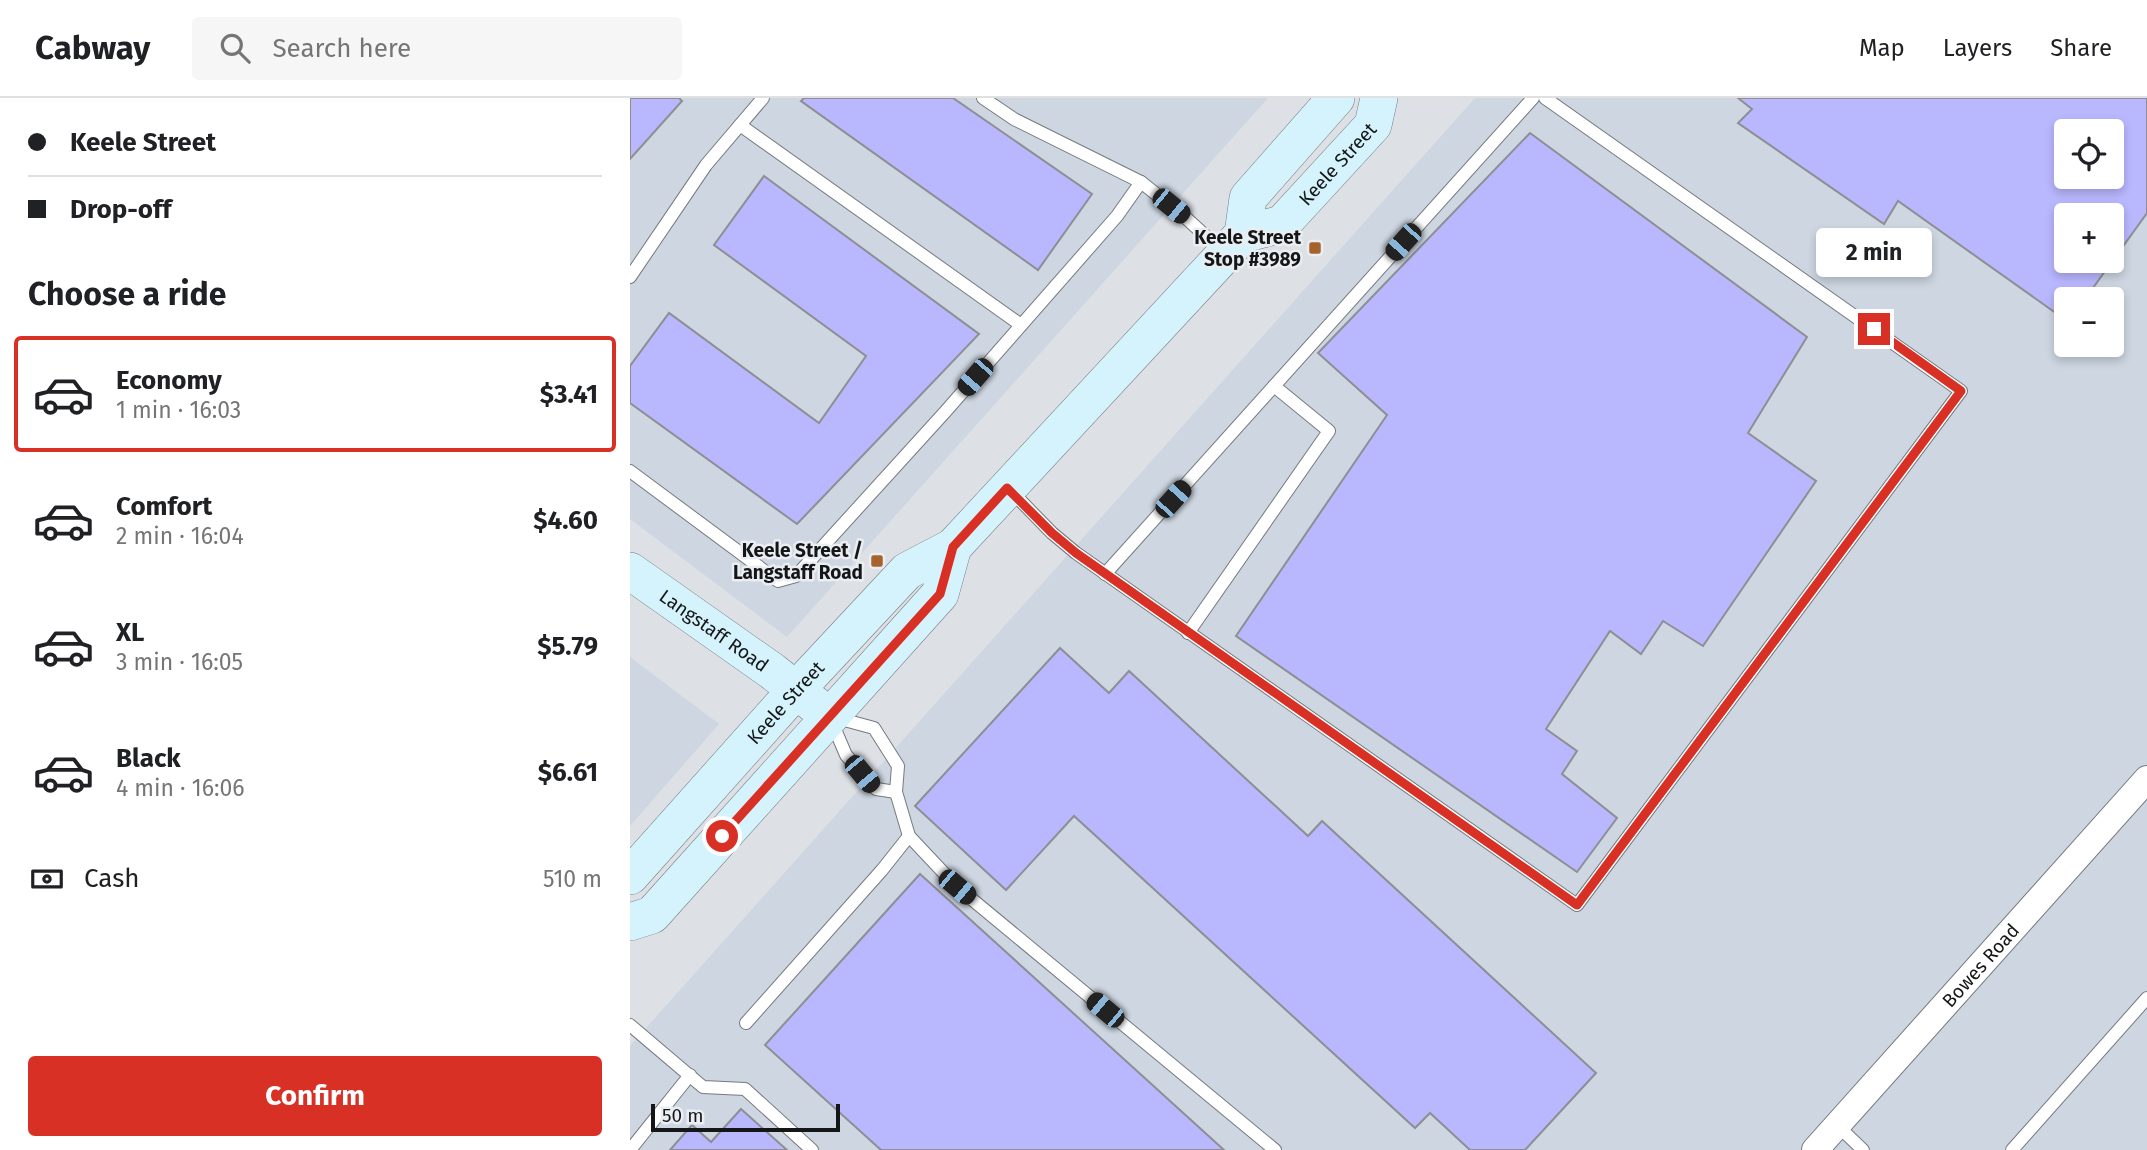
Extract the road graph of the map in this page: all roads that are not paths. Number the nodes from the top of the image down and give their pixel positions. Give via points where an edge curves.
1 (763, 98) edge
2 (983, 98) edge
3 (1336, 98) edge
4 (1379, 98) edge
5 (1532, 98) edge
6 (1545, 98) edge
7 (740, 125) junction
8 (1141, 182) junction
9 (1234, 244) junction
10 (630, 276) edge
11 (1021, 325) junction
12 (1274, 386) junction
13 (630, 471) edge
14 (1007, 488) junction
15 (953, 547) junction
16 (630, 571) edge
17 (1105, 574) junction
18 (1188, 633) junction
19 (796, 690) junction
20 (830, 716) junction
21 (2147, 779) edge
22 (897, 792) junction
23 (909, 835) junction
24 (630, 876) edge
25 (630, 922) edge
26 (2147, 998) edge
27 (746, 1023) dead end
28 (630, 1025) edge
29 (690, 1075) junction
30 (1837, 1125) junction
31 (630, 1150) edge
32 (812, 1150) edge
33 (1275, 1150) edge
34 (1815, 1150) edge
35 (1863, 1150) edge
36 (2012, 1150) edge

1 - 7 lane
2 - 8 lane via 1014,119
3 - 9 main road via 1248,198
4 - 9 main road, Keele Street via 1373,125 1282,224
5 - 12 lane
6 - 18 lane via 1961,391 1577,905
7 - 10 lane via 706,165
7 - 11 lane
8 - 9 lane via 1186,218
8 - 11 lane
9 - 14 main road, Keele Street
11 - 13 lane via 796,576 778,581
12 - 17 lane
12 - 18 lane via 1329,431
14 - 15 main road, Keele Street
14 - 17 lane via 1052,533
15 - 19 main road, Keele Street via 907,571
15 - 20 main road, Keele Street via 940,594
16 - 19 main road, Langstaff Road
17 - 18 lane
19 - 20 main road, Langstaff Road
19 - 24 main road, Keele Street
20 - 22 lane via 846,755 876,789
20 - 22 lane via 874,728 898,766
20 - 25 main road, Keele Street via 652,915
21 - 30 street, Bowes Road
22 - 23 lane
23 - 27 lane
23 - 33 lane via 957,887
26 - 36 lane
28 - 29 lane
29 - 31 lane
29 - 32 lane via 703,1087 746,1089
30 - 34 street, Bowes Road
30 - 35 lane

